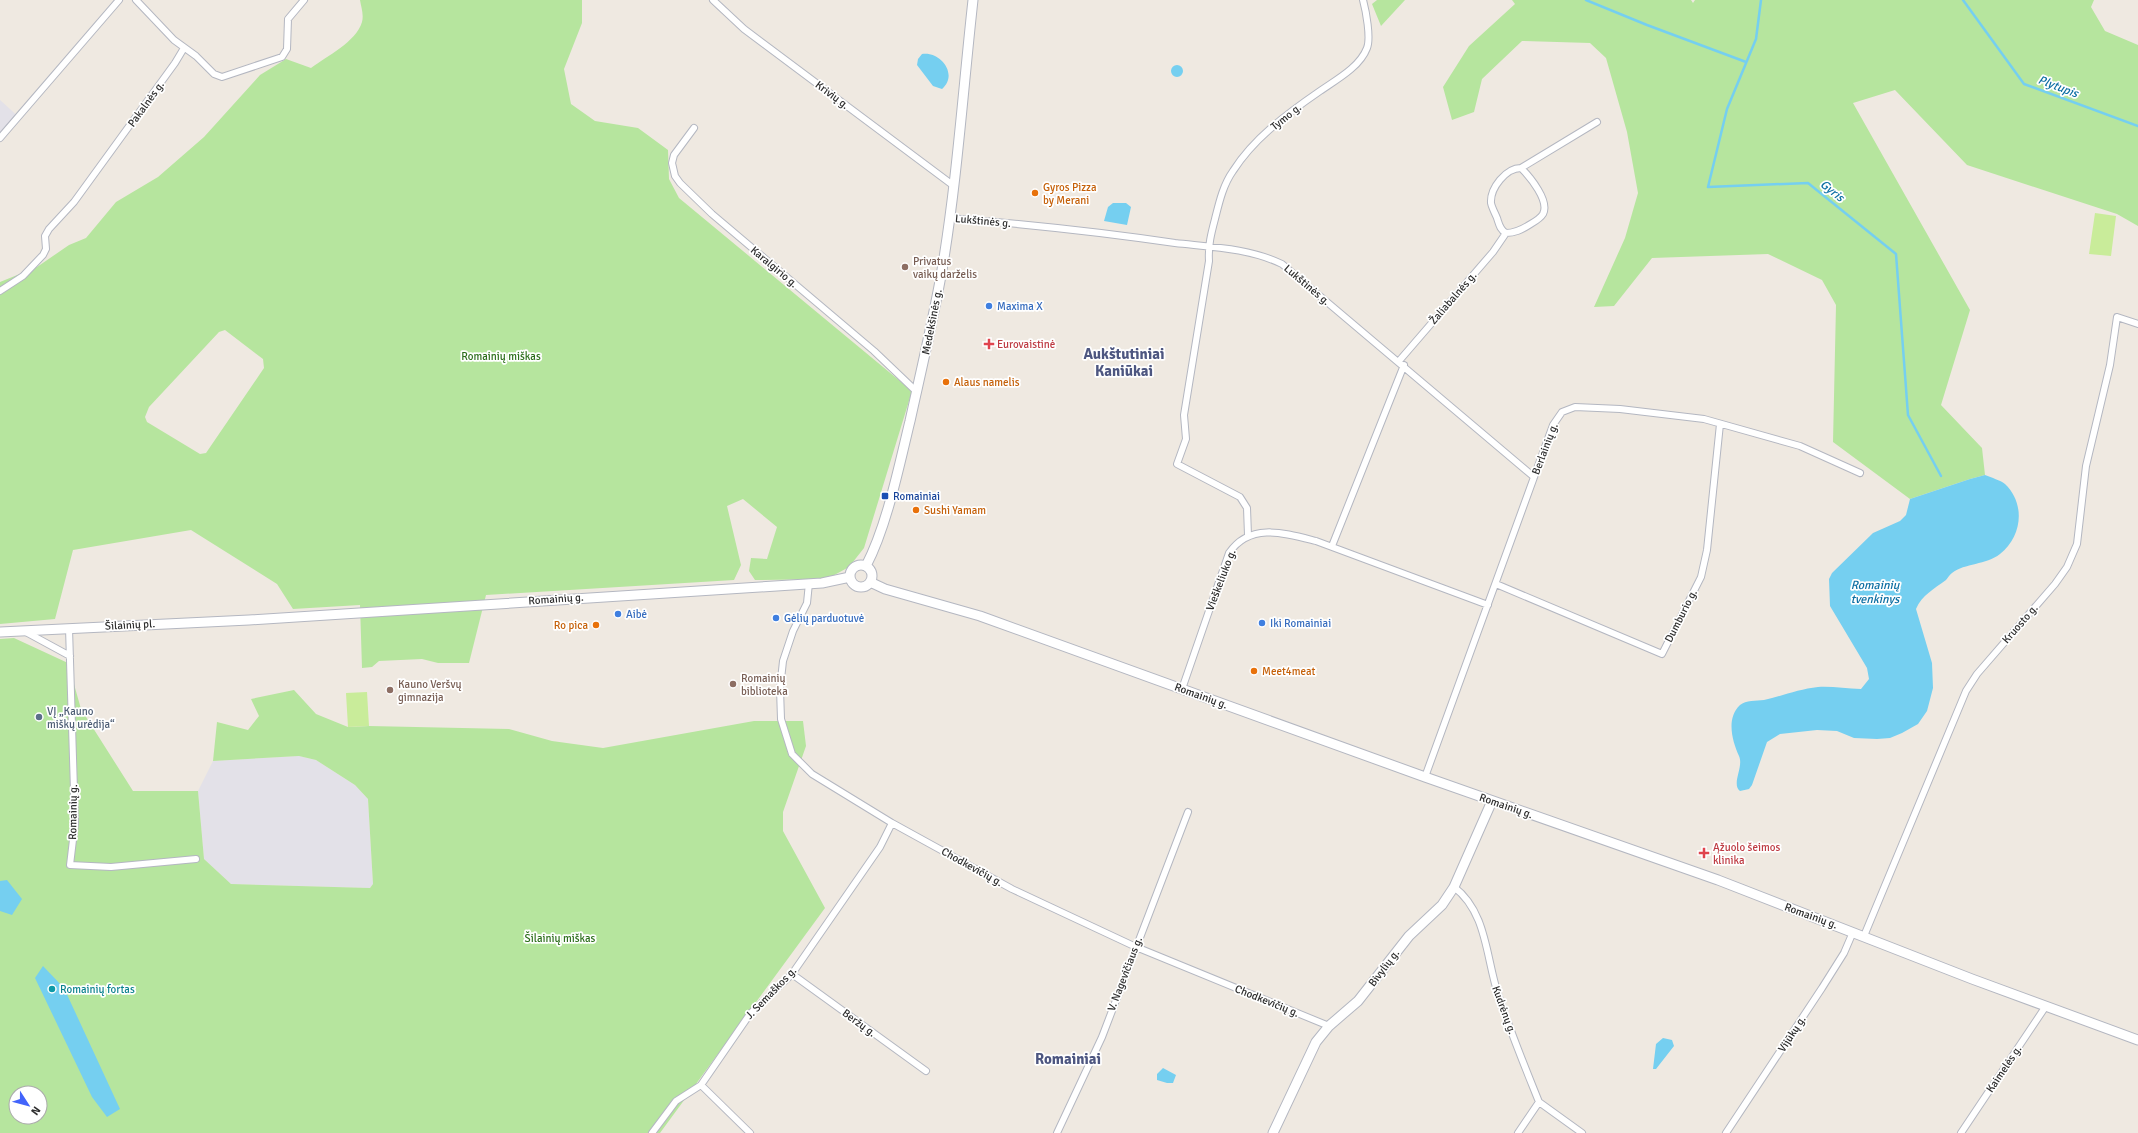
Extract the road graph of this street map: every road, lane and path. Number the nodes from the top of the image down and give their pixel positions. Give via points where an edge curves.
1 (119, 0) edge
2 (136, 0) edge
3 (304, 0) edge
4 (713, 0) edge
5 (972, 0) edge
6 (1363, 0) edge
7 (184, 48) junction
8 (1597, 122) dead end
9 (694, 128) dead end
10 (0, 138) edge
11 (1521, 168) junction
12 (954, 186) junction
13 (949, 218) junction
14 (1506, 234) junction
15 (1208, 245) junction
16 (0, 291) edge
17 (2138, 324) edge
18 (1401, 363) junction
19 (917, 392) junction
20 (1720, 424) junction
21 (1860, 473) dead end
22 (1534, 477) junction
23 (1248, 535) junction
24 (1332, 546) junction
25 (866, 566) junction
26 (850, 577) junction
27 (870, 582) junction
28 (809, 583) junction
29 (1496, 584) junction
30 (1488, 605) junction
31 (260, 619) joint
32 (69, 628) junction
33 (22, 630) junction
34 (0, 632) edge
35 (70, 656) junction
36 (1182, 689) junction
37 (1425, 777) junction
38 (1492, 800) junction
39 (1188, 812) dead end
40 (892, 823) junction
41 (196, 859) dead end
42 (1454, 887) junction
43 (1853, 932) junction
44 (1864, 936) junction
45 (1136, 947) junction
46 (792, 974) junction
47 (2046, 1006) junction
48 (1330, 1026) junction
49 (2138, 1040) edge
50 (926, 1071) dead end
51 (701, 1085) junction
52 (1539, 1102) junction
53 (652, 1133) edge
54 (750, 1133) edge
55 (1057, 1133) edge
56 (1273, 1133) edge
57 (1518, 1133) edge
58 (1582, 1133) edge
59 (1726, 1133) edge
60 (1962, 1133) edge

1 - 10 street
2 - 7 street
3 - 7 street via 288,19 287,49 282,58 222,77 214,74
4 - 12 street, Krivių g. via 744,30
5 - 12 main road, Medekšinės g.
6 - 15 street, Tymo g. via 1367,14 1367,48 1358,62 1260,138 1232,171 1220,198
7 - 16 street, Pakalnės g. via 74,202 49,228 45,236 46,249 43,255 24,276
8 - 11 street
9 - 19 street, Karalgirio g. via 674,155 672,163 680,183 712,214 874,351
11 - 14 street via 1510,171 1497,184 1492,194 1491,204
11 - 14 street via 1540,193 1544,209 1538,220 1517,232
12 - 13 main road, Medekšinės g.
13 - 15 street, Lukštinės g.
13 - 19 main road, Medekšinės g. via 942,270
14 - 18 street, Žaliabalnės g.
15 - 18 street, Lukštinės g. via 1270,258 1282,264
15 - 23 street, Tymo g. via 1209,261 1184,415 1186,438 1177,464 1240,496 1247,508
17 - 44 street, Kruosto g. via 2117,317 2110,365 2086,466 2077,544 2068,567 1977,674 1966,691
18 - 22 street, Lukštinės g.
18 - 24 street
19 - 25 main road, Medekšinės g. via 899,469 874,551
20 - 21 street, Berlainių g. via 1800,446
20 - 22 street, Berlainių g. via 1704,419 1620,409 1568,408 1553,425
20 - 29 street, Dumburio g. via 1707,550 1701,577 1662,654
22 - 29 street, Berlainių g.
23 - 24 street via 1258,532 1291,535
23 - 36 street, Vieškeliuko g. via 1236,542 1229,553
24 - 30 street
25 - 26 main road via 855,567
25 - 27 main road via 871,571
26 - 27 main road via 854,584 860,587
26 - 28 main road, Romainių g.
27 - 36 main road, Romainių g. via 885,590 980,616
28 - 31 main road, Romainių g.
28 - 40 street, Chodkevičių g. via 806,603 793,631 780,680 781,719 792,754 822,782
29 - 30 street, Berlainių g.
30 - 37 street, Berlainių g.
31 - 32 main road, Šilainių pl.
32 - 33 main road, Šilainių pl.
32 - 35 street, Romainių g.
33 - 34 main road, Šilainių pl.
33 - 35 street
35 - 41 street, Romainių g. via 75,823 70,865 111,867
36 - 37 main road, Romainių g.
37 - 38 main road, Romainių g.
38 - 42 main road, Bivylių g.
38 - 43 main road, Romainių g. via 1718,880
39 - 45 street, V. Nagevičiaus g.
40 - 45 street, Chodkevičių g. via 1012,889
40 - 46 street, J. Semaškos g. via 880,847
42 - 48 main road, Bivylių g. via 1442,905 1394,953 1358,1001
42 - 52 street, Kudrėnų g. via 1462,894 1483,930 1498,995
43 - 44 main road, Romainių g.
43 - 59 street, Vijūkų g. via 1844,953 1822,988
44 - 47 main road, Romainių g.
45 - 48 street, Chodkevičių g.
45 - 55 street, V. Nagevičiaus g. via 1102,1037
46 - 50 street, Beržų g.
46 - 51 street, J. Semaškos g. via 750,1014
47 - 49 main road, Romainių g.
47 - 60 street, Kaimelės g.
48 - 56 main road, Bivylių g. via 1313,1046
51 - 53 street, J. Semaškos g. via 676,1101
51 - 54 street
52 - 57 street
52 - 58 street

